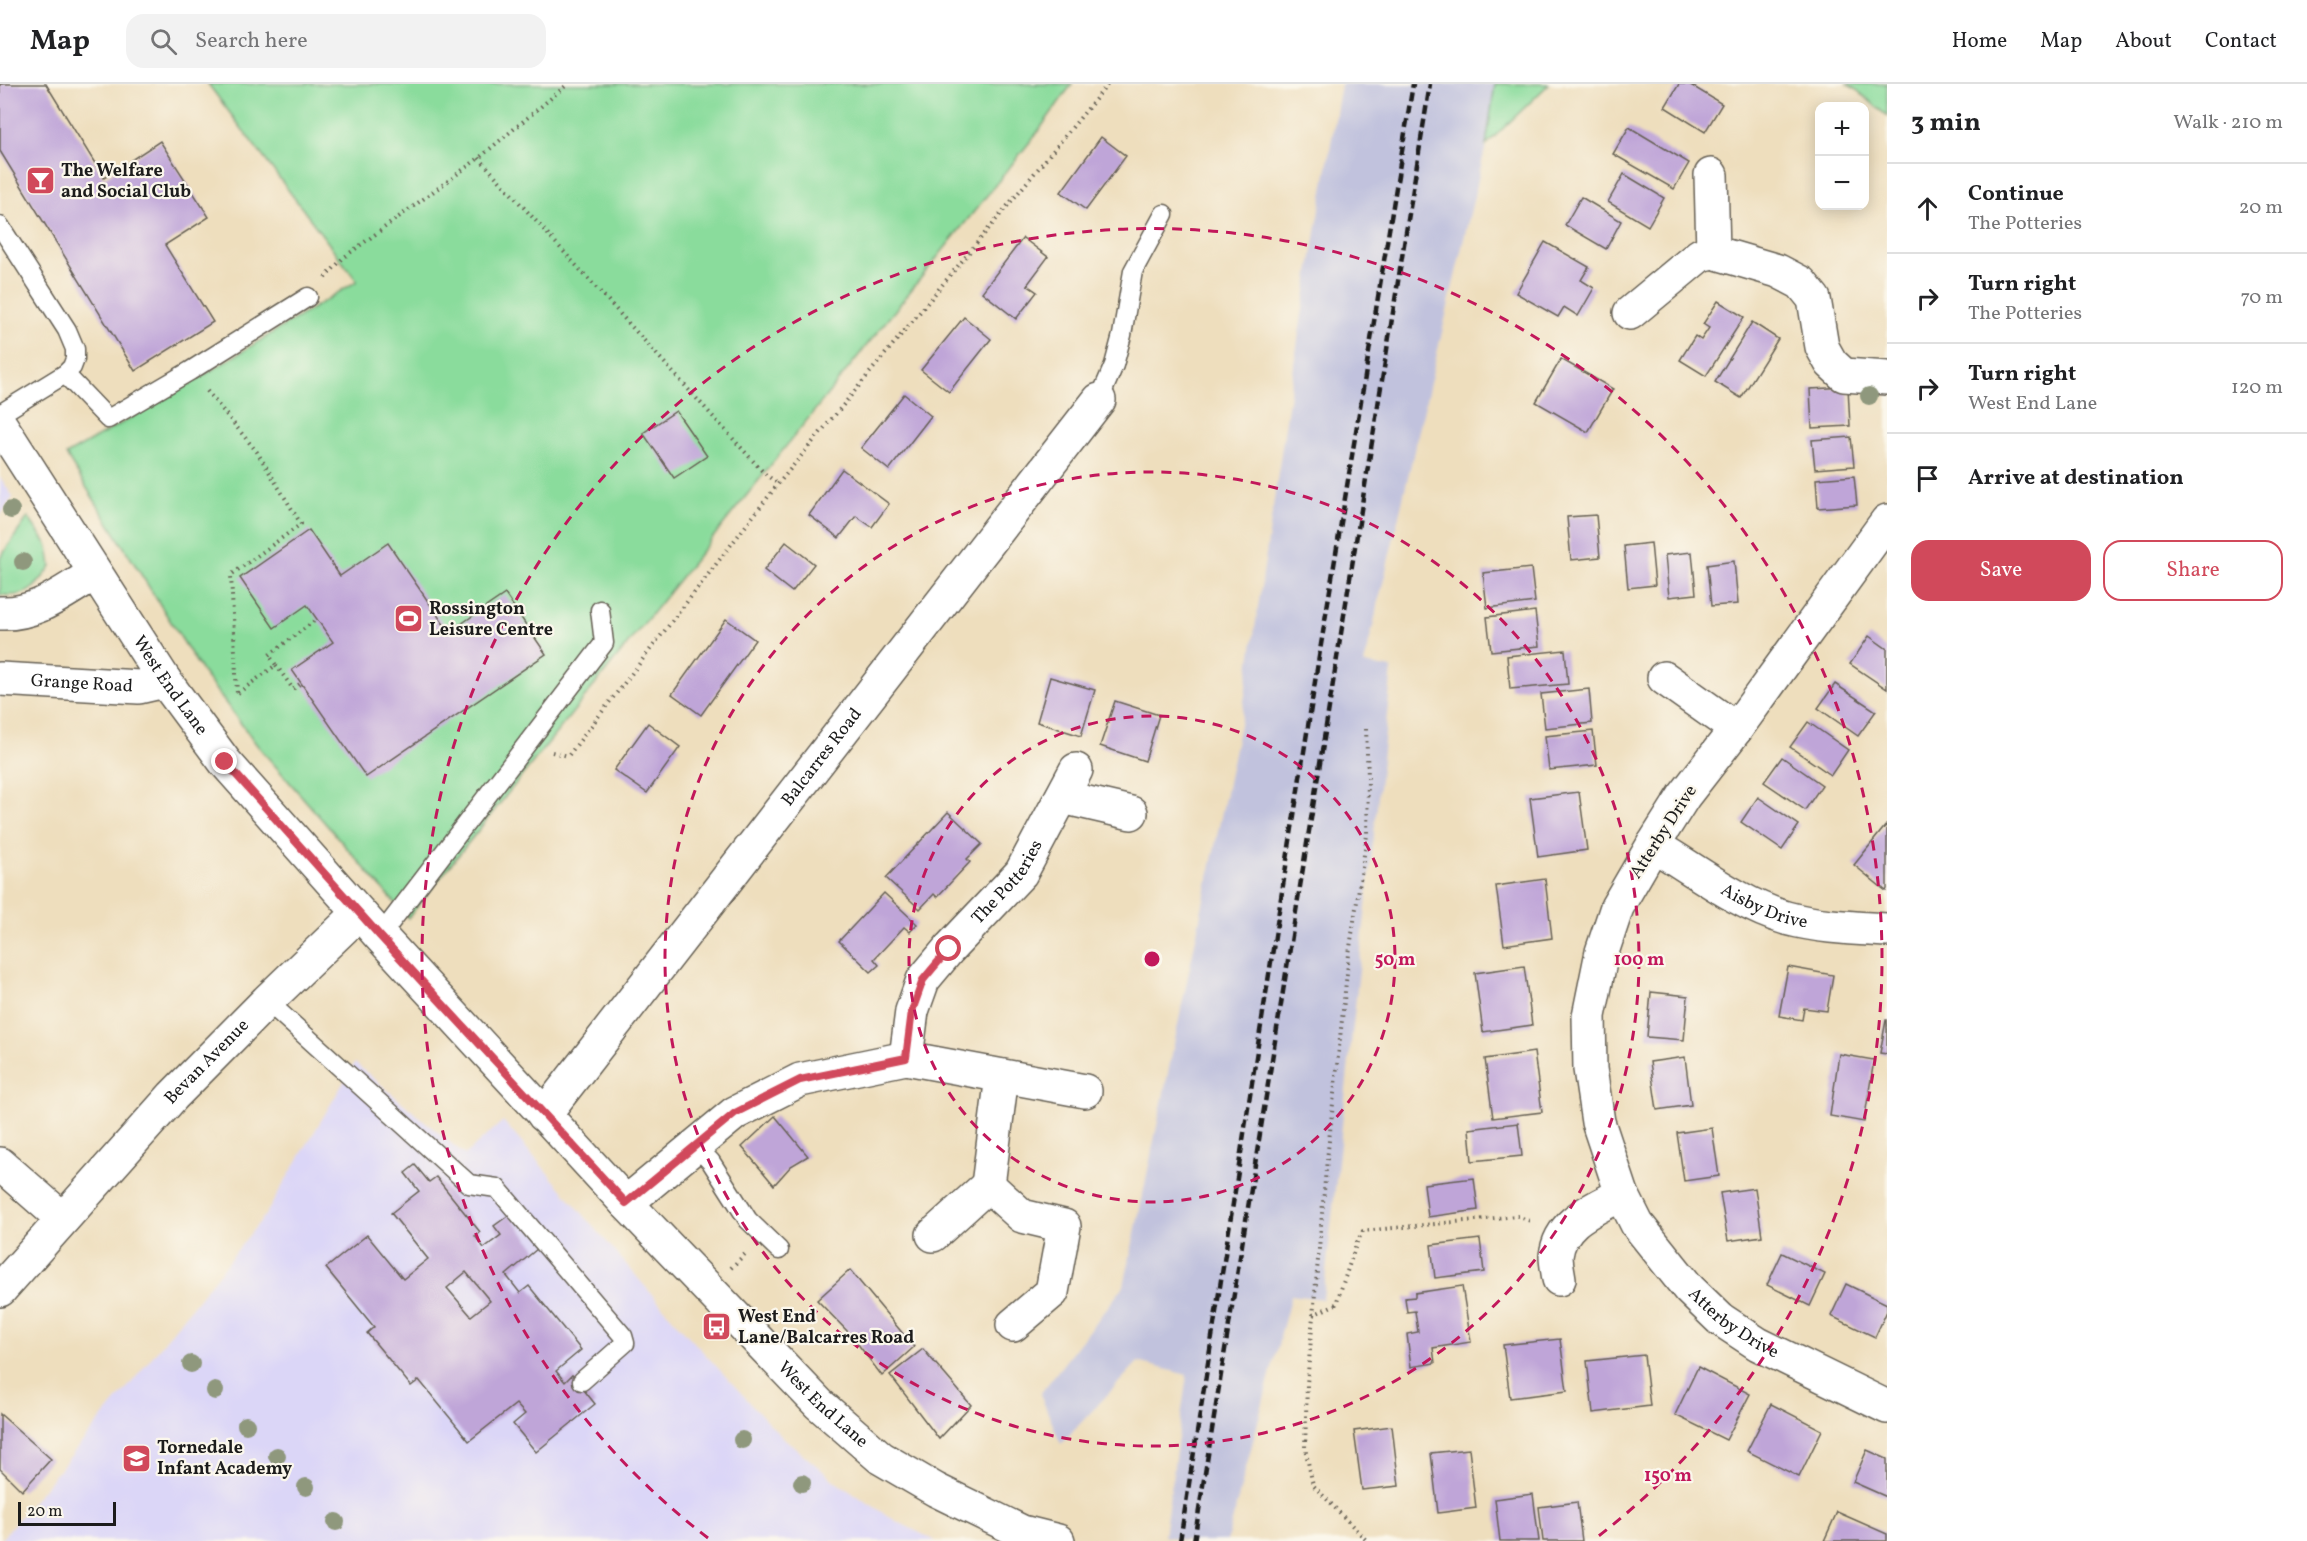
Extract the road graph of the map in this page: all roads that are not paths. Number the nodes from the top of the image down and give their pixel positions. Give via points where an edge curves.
1 (1711, 175) dead end
2 (1164, 214) dead end
3 (0, 226) edge
4 (1713, 252) junction
5 (308, 297) road end
6 (1630, 313) dead end
7 (65, 374) junction
8 (1887, 378) edge
9 (1099, 400) joint
10 (0, 414) edge
11 (0, 424) edge
12 (1887, 521) edge
13 (94, 574) junction
14 (600, 610) dead end
15 (0, 613) edge
16 (1664, 678) dead end
17 (0, 679) edge
18 (165, 681) junction
19 (1736, 729) junction
20 (1131, 813) dead end
21 (1653, 845) junction
22 (359, 913) junction
23 (1887, 930) edge
24 (380, 936) junction
25 (267, 1000) junction
26 (906, 1058) junction
27 (1002, 1076) junction
28 (1085, 1091) dead end
29 (544, 1115) junction
30 (696, 1146) junction
31 (0, 1164) edge
32 (988, 1185) junction
33 (1622, 1194) junction
34 (626, 1203) junction
35 (63, 1219) junction
36 (933, 1235) dead end
37 (779, 1250) dead end
38 (1558, 1279) dead end
39 (0, 1290) edge
40 (1013, 1325) dead end
41 (582, 1381) dead end
42 (1887, 1407) edge
43 (1021, 1536) edge
44 (1058, 1541) edge

1 - 4 street
2 - 9 lane via 1132,271 1122,335
3 - 7 lane via 67,330 75,359
4 - 6 street via 1700,255
4 - 8 street via 1779,271 1801,283 1814,299 1822,347 1831,363 1844,375
5 - 7 lane via 108,419
7 - 10 lane
9 - 29 street, Balcarres Road
11 - 13 street, West End Lane
12 - 19 street, Atterby Drive
13 - 15 street via 39,607
13 - 18 street, West End Lane
14 - 24 lane via 604,643
16 - 19 street
17 - 18 street, Grange Road via 140,687
18 - 22 street, West End Lane via 225,762
19 - 21 street, Atterby Drive via 1684,796
20 - 26 street, The Potteries via 1069,784 1022,873 923,980 912,1011
21 - 23 street, Aisby Drive via 1744,900 1785,918 1826,926
21 - 33 street, Atterby Drive via 1617,907 1602,952 1589,1016 1590,1069 1598,1122
22 - 24 street, West End Lane
22 - 25 street, Bevan Avenue
24 - 29 street, West End Lane
25 - 35 street, Bevan Avenue via 173,1096
25 - 41 lane via 469,1184 497,1188 623,1336 625,1343
26 - 27 street
26 - 30 street via 800,1080 735,1113
27 - 28 street
27 - 32 street
29 - 34 street, West End Lane
30 - 34 street
30 - 37 lane via 711,1162 748,1220
31 - 35 street
32 - 36 street
32 - 40 street via 1022,1216 1064,1227 1052,1292
33 - 38 street via 1582,1216 1563,1232 1556,1256
33 - 42 street, Atterby Drive via 1637,1224 1689,1289 1720,1319 1758,1344
34 - 43 street, West End Lane via 819,1404 881,1458
35 - 39 street, Bevan Avenue
43 - 44 street, West End Lane

